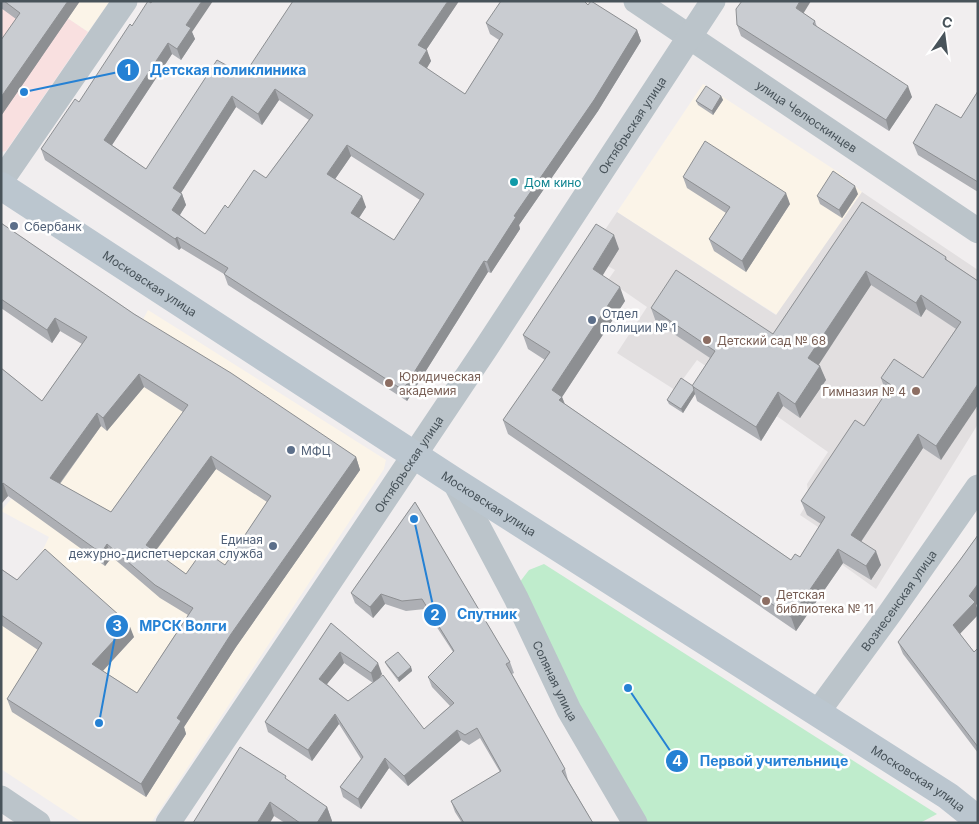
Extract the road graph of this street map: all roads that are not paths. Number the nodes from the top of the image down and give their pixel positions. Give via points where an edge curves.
1 (125, 1) edge
2 (636, 1) edge
3 (713, 1) edge
4 (690, 38) junction
5 (1, 181) edge
6 (1, 186) edge
7 (978, 231) edge
8 (415, 455) junction
9 (454, 481) junction
10 (978, 487) edge
11 (817, 713) junction
12 (1, 798) edge
13 (978, 820) edge
14 (38, 823) edge
15 (168, 823) edge
16 (635, 823) edge

1 - 5 street
2 - 4 street, улица Челюскинцев
3 - 4 street, Октябрьская улица
4 - 7 street, улица Челюскинцев
4 - 8 street, Октябрьская улица
6 - 8 main road, Московская улица
8 - 9 main road, Московская улица
8 - 15 street, Октябрьская улица
9 - 11 main road, Московская улица
9 - 16 street, Соляная улица via 516,598 569,710
10 - 11 street, Вознесенская улица
11 - 13 main road, Московская улица via 948,796
12 - 14 street

